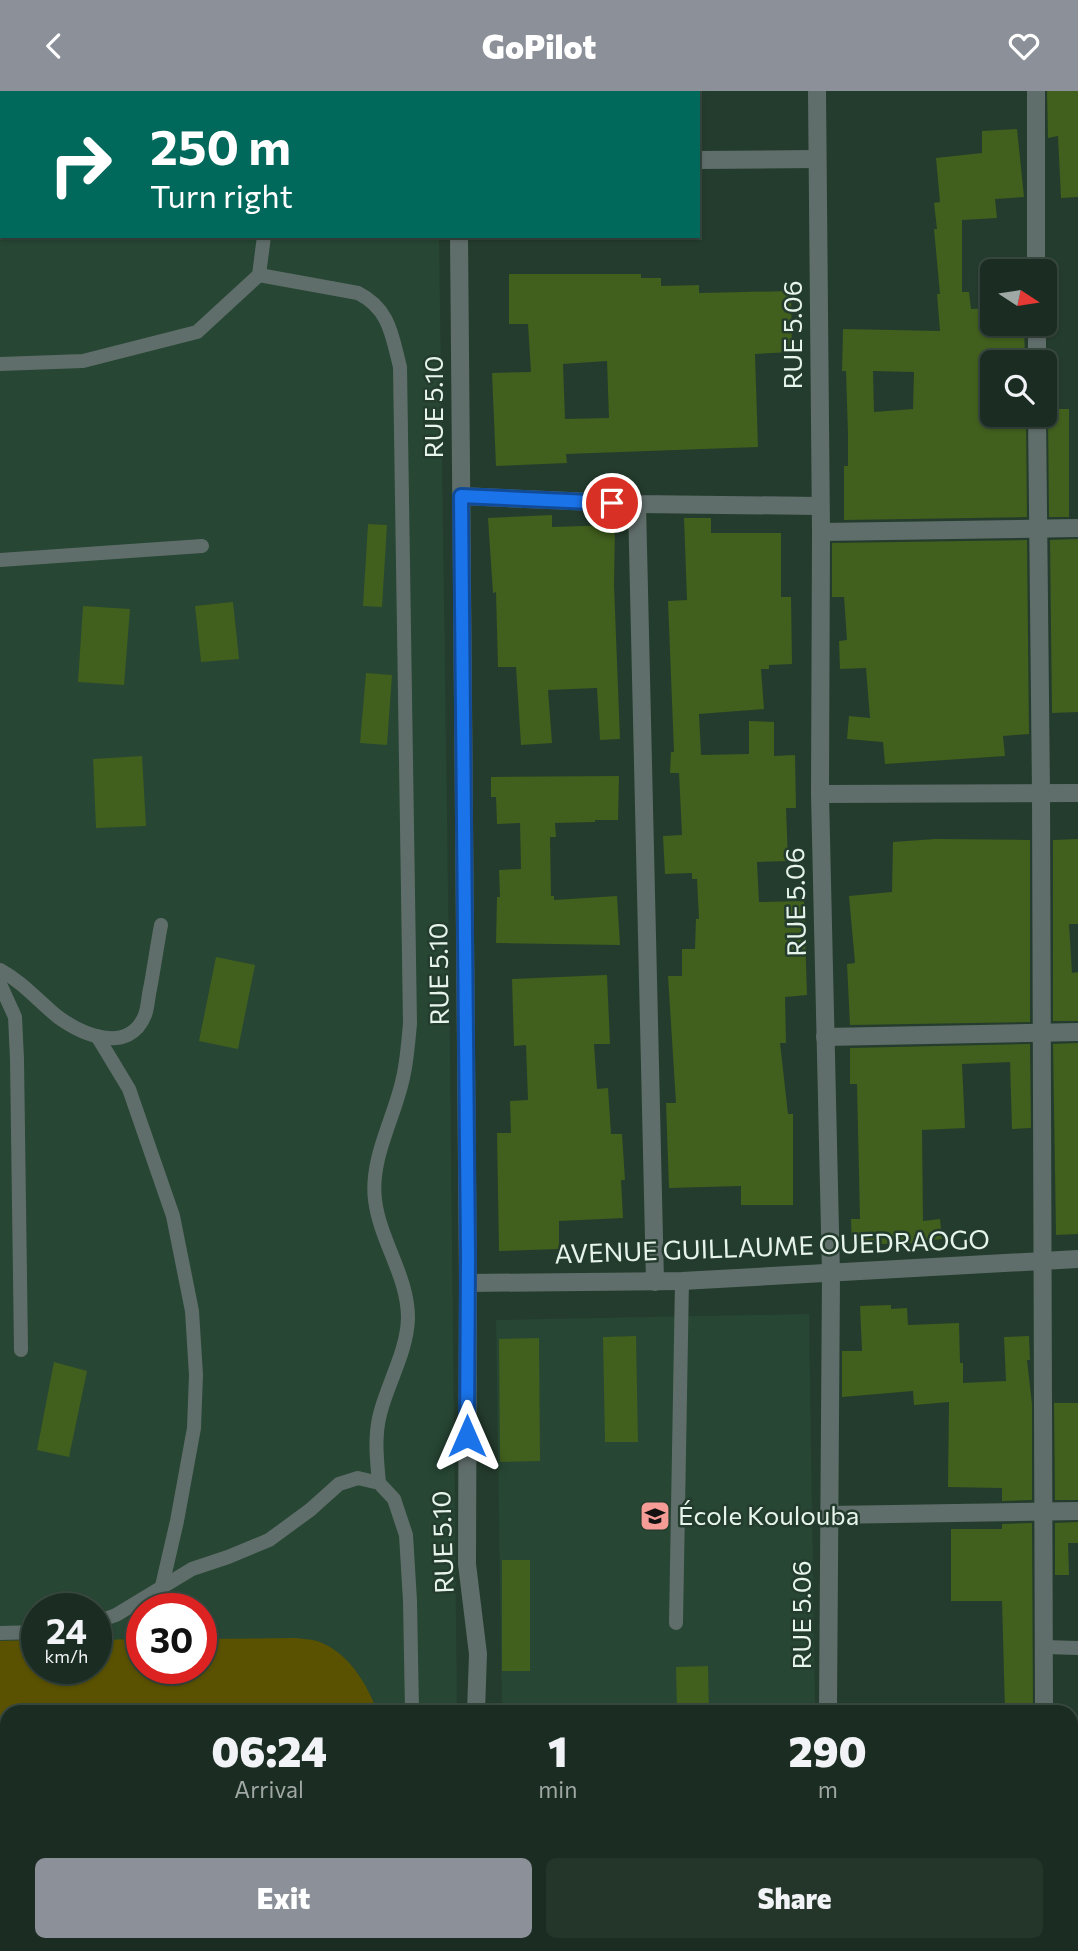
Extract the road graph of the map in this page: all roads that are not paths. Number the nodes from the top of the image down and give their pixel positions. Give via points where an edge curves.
1 (817, 91) edge
2 (1036, 91) edge
3 (817, 159) junction
4 (700, 160) edge
5 (264, 238) edge
6 (459, 238) edge
7 (1037, 259) edge
8 (259, 275) junction
9 (0, 364) edge
10 (1037, 427) edge
11 (461, 496) junction
12 (637, 504) junction
13 (820, 506) junction
14 (1078, 528) edge
15 (1037, 529) junction
16 (821, 532) junction
17 (202, 546) dead end
18 (0, 561) edge
19 (820, 793) junction
20 (1041, 793) junction
21 (1078, 793) edge
22 (161, 925) dead end
23 (0, 970) edge
24 (0, 984) edge
25 (1078, 1032) edge
26 (1042, 1033) junction
27 (97, 1036) junction
28 (825, 1037) junction
29 (1078, 1259) edge
30 (1043, 1261) junction
31 (831, 1273) junction
32 (682, 1281) junction
33 (655, 1282) junction
34 (468, 1283) junction
35 (21, 1350) dead end
36 (379, 1483) junction
37 (1078, 1511) edge
38 (1043, 1512) junction
39 (829, 1515) junction
40 (162, 1586) junction
41 (112, 1616) edge
42 (676, 1623) dead end
43 (21, 1632) edge
44 (0, 1633) edge
45 (1044, 1647) junction
46 (1078, 1648) edge
47 (412, 1705) edge
48 (476, 1705) edge
49 (828, 1705) edge
50 (1044, 1705) edge

1 - 3 street, RUE 5.06
2 - 7 street
3 - 4 street
3 - 13 street, RUE 5.06
5 - 8 lane
6 - 11 street, RUE 5.10
8 - 9 lane via 197,332 83,361
8 - 36 lane via 358,293 371,300 390,328 400,367 410,1024 402,1083 377,1165 375,1201 403,1285 408,1316 405,1342 380,1414 376,1439
10 - 15 street
11 - 12 street
11 - 34 street, RUE 5.10
12 - 13 street
12 - 33 street
13 - 16 street, RUE 5.06
14 - 15 street
15 - 16 street
15 - 20 street
16 - 19 street, RUE 5.06
17 - 18 lane
19 - 20 street
19 - 28 street, RUE 5.06
20 - 21 street
20 - 26 street
22 - 27 lane via 145,1015 135,1030 122,1037
23 - 27 lane via 77,1030
24 - 35 lane via 15,1017 17,1048
25 - 26 street
26 - 28 street
26 - 30 street
27 - 40 lane via 129,1089 173,1216 192,1311 194,1428
28 - 31 street, RUE 5.06
29 - 30 street, AVENUE GUILLAUME OUEDRAOGO
30 - 31 street, AVENUE GUILLAUME OUEDRAOGO
30 - 38 street
31 - 32 street, AVENUE GUILLAUME OUEDRAOGO
31 - 39 street, RUE 5.06
32 - 33 street, AVENUE GUILLAUME OUEDRAOGO
32 - 42 lane
33 - 34 street, AVENUE GUILLAUME OUEDRAOGO
34 - 48 street, RUE 5.10 via 467,1564 478,1654
36 - 40 lane via 358,1478 339,1484 269,1540 191,1569
36 - 47 lane via 394,1499 406,1535
37 - 38 street
38 - 39 street
38 - 45 street
39 - 49 street, RUE 5.06
40 - 41 lane
43 - 44 lane
45 - 46 lane
45 - 50 street

